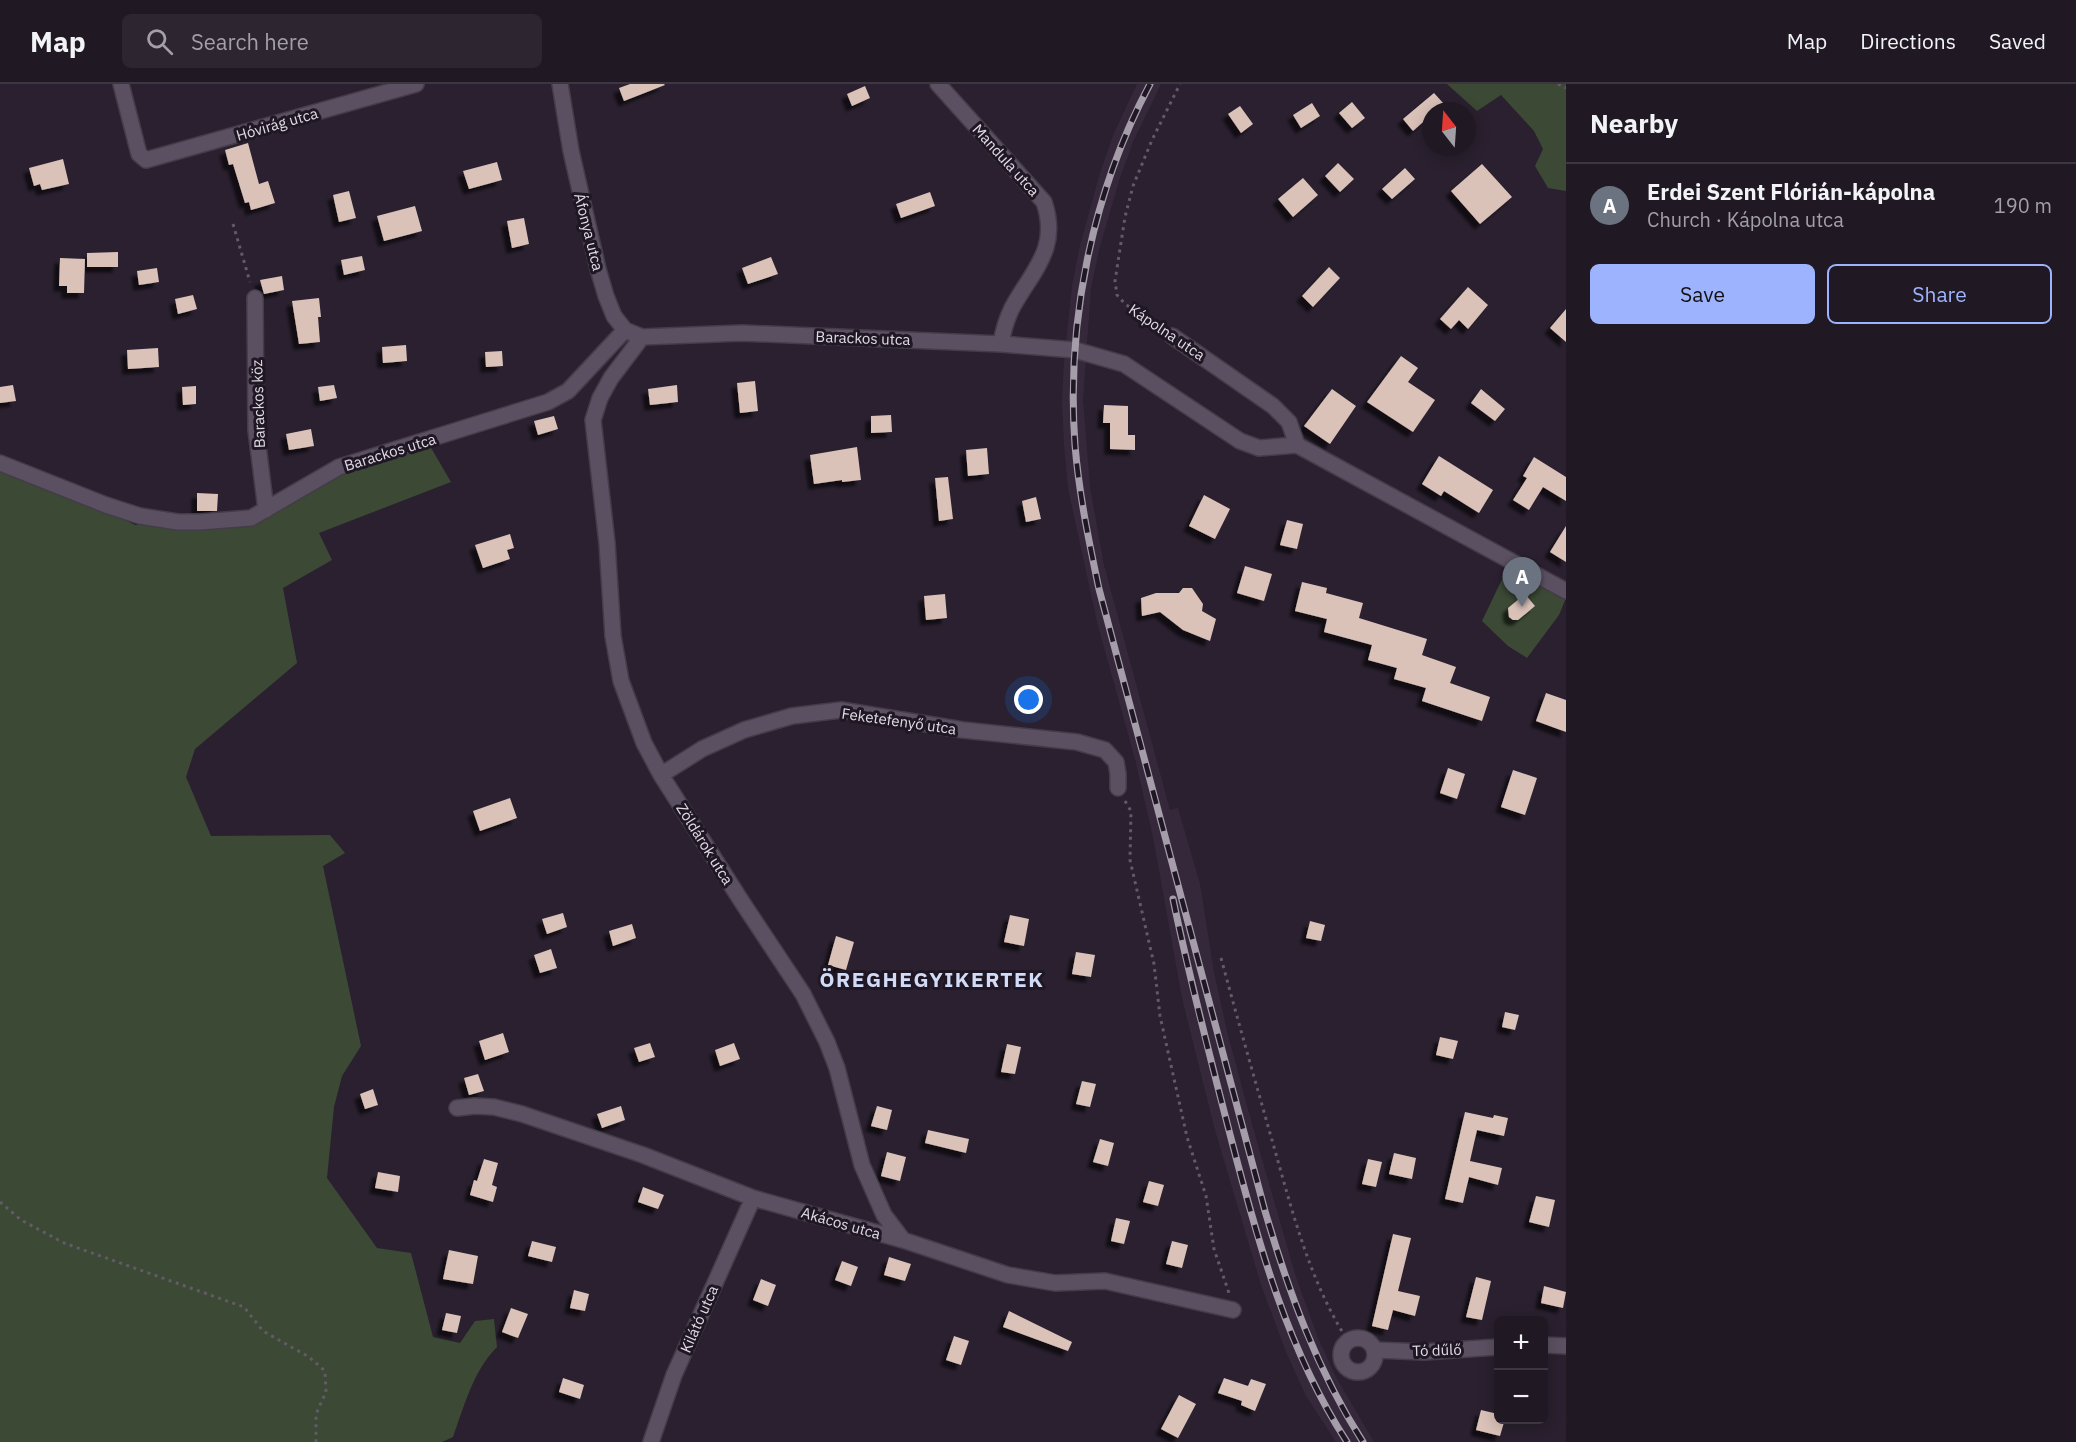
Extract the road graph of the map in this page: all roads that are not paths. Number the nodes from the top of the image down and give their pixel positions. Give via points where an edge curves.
1 (121, 84) edge
2 (416, 84) edge
3 (560, 84) edge
4 (938, 84) edge
5 (255, 298) road end
6 (625, 330) junction
7 (1172, 336) road end
8 (642, 337) junction
9 (1001, 344) junction
10 (1297, 445) junction
11 (0, 463) edge
12 (266, 510) junction
13 (1566, 591) edge
14 (662, 775) junction
15 (1118, 789) road end
16 (457, 1108) dead end
17 (753, 1198) junction
18 (903, 1240) junction
19 (1233, 1310) road end
20 (1548, 1345) edge
21 (1566, 1346) edge
22 (1494, 1347) edge
23 (1375, 1350) junction
24 (651, 1442) edge

1 - 2 street, Hóvirág utca via 139,154 146,160
3 - 6 street, Áfonya utca via 582,205 601,278 614,316
4 - 9 street, Mandula utca via 1044,202 1049,217 1045,255 1005,322
5 - 12 street, Barackos köz via 256,430
6 - 8 street
6 - 12 street, Barackos utca via 568,391 548,402 339,467
7 - 10 street, Kápolna utca via 1273,405 1289,422
8 - 9 street, Barackos utca via 742,333
8 - 14 street, Zöldárok utca via 611,378 593,420 615,654 644,743
9 - 10 street via 1075,350 1124,364 1240,441 1259,448
10 - 13 street
11 - 12 street, Barackos utca via 141,516 200,522 251,518
14 - 15 street, Feketefenyő utca via 702,749 744,730 792,716 841,710 963,730 1077,742 1105,750 1116,762
14 - 18 street, Zöldárok utca via 803,994 837,1068 862,1165 884,1215
16 - 17 street, Akácos utca via 494,1107 522,1114
17 - 18 street, Akácos utca
17 - 24 street, Kilátó utca via 674,1375
18 - 19 street, Akácos utca via 1008,1275 1055,1283 1105,1281
20 - 21 street
22 - 23 street, Tó dűlő via 1424,1352
23 - 23 street, Tó dűlő via 1371,1366 1361,1372 1350,1370 1342,1361 1342,1350 1353,1339 1364,1339

